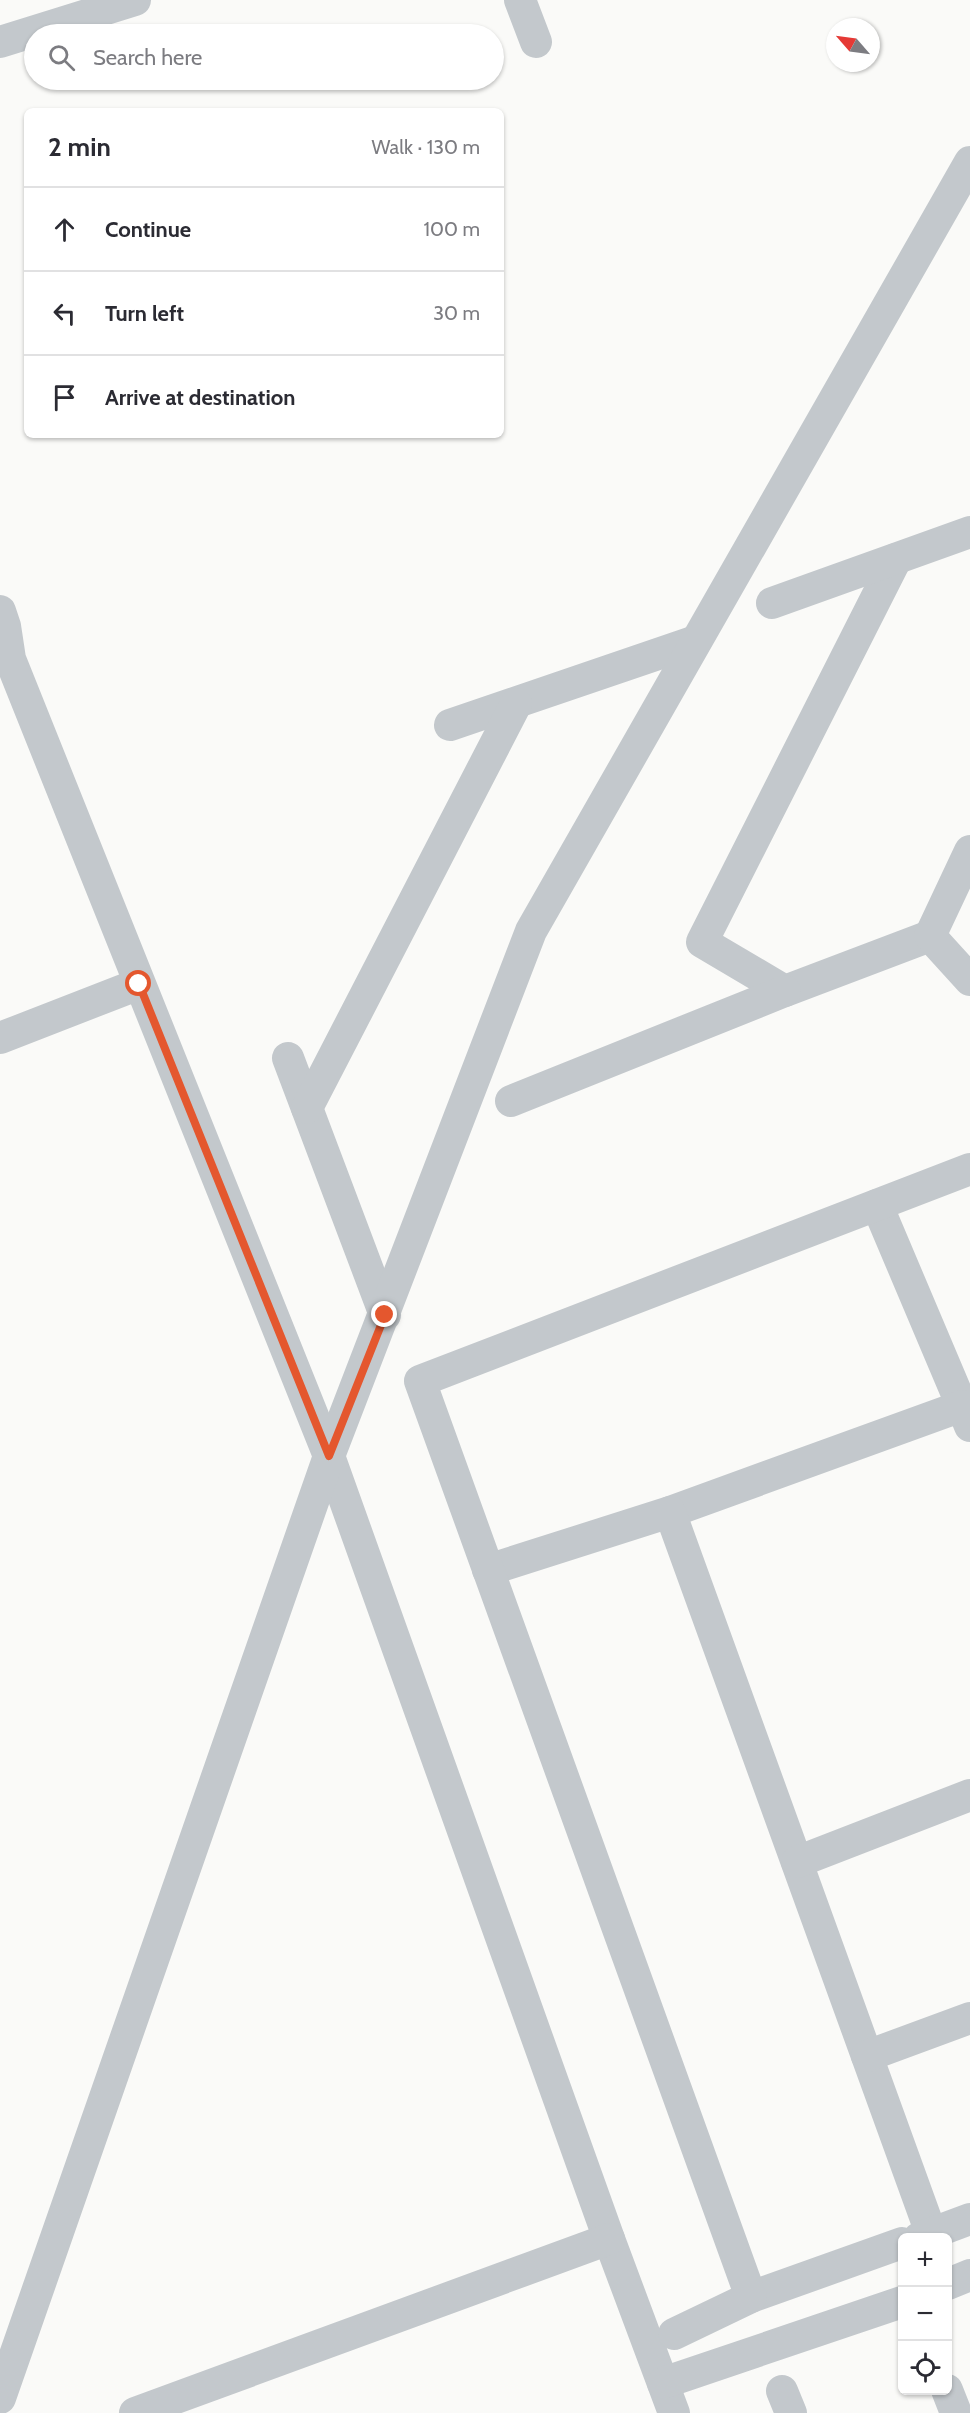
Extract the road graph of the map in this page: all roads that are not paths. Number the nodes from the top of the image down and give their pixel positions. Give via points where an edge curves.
1 (135, 0) edge
2 (520, 0) edge
3 (58, 24) edge
4 (24, 35) edge
5 (0, 42) edge
6 (536, 42) dead end
7 (970, 162) edge
8 (970, 532) edge
9 (896, 559) junction
10 (772, 603) dead end
11 (0, 611) edge
12 (696, 641) junction
13 (5, 661) edge
14 (516, 704) junction
15 (450, 726) dead end
16 (970, 851) edge
17 (930, 936) junction
18 (970, 980) edge
19 (139, 984) junction
20 (785, 992) junction
21 (0, 1038) edge
22 (288, 1058) dead end
23 (510, 1101) dead end
24 (307, 1108) junction
25 (970, 1169) edge
26 (877, 1205) junction
27 (385, 1315) junction
28 (966, 1416) edge
29 (329, 1456) junction
30 (670, 1512) junction
31 (488, 1570) junction
32 (970, 1795) edge
33 (797, 1862) junction
34 (970, 2018) edge
35 (867, 2056) junction
36 (970, 2219) edge
37 (916, 2233) edge
38 (931, 2233) edge
39 (609, 2239) junction
40 (898, 2245) edge
41 (970, 2275) edge
42 (952, 2282) edge
43 (751, 2297) junction
44 (898, 2304) edge
45 (674, 2334) dead end
46 (663, 2383) junction
47 (949, 2395) edge
48 (0, 2398) edge
49 (135, 2413) edge
50 (674, 2413) edge
51 (956, 2413) edge

1 - 3 street
2 - 6 street
4 - 5 street
7 - 12 street
8 - 9 street
9 - 10 street
9 - 20 street via 702,942
11 - 13 street via 5,626
12 - 14 street
12 - 27 street via 531,931
13 - 19 street
14 - 15 street
14 - 24 street
16 - 17 street
17 - 18 street
17 - 20 street
19 - 21 street
19 - 29 street
20 - 23 street
22 - 24 street
24 - 27 street
25 - 26 street
26 - 28 street
26 - 31 street via 420,1381
27 - 29 street
28 - 30 street
29 - 39 street
29 - 48 street
30 - 31 street
30 - 33 street
31 - 43 street
32 - 33 street
33 - 35 street
34 - 35 street
35 - 37 street
36 - 38 street
39 - 46 street
39 - 49 street
40 - 43 street
41 - 42 street
43 - 45 street
44 - 46 street
46 - 50 street
47 - 51 street

